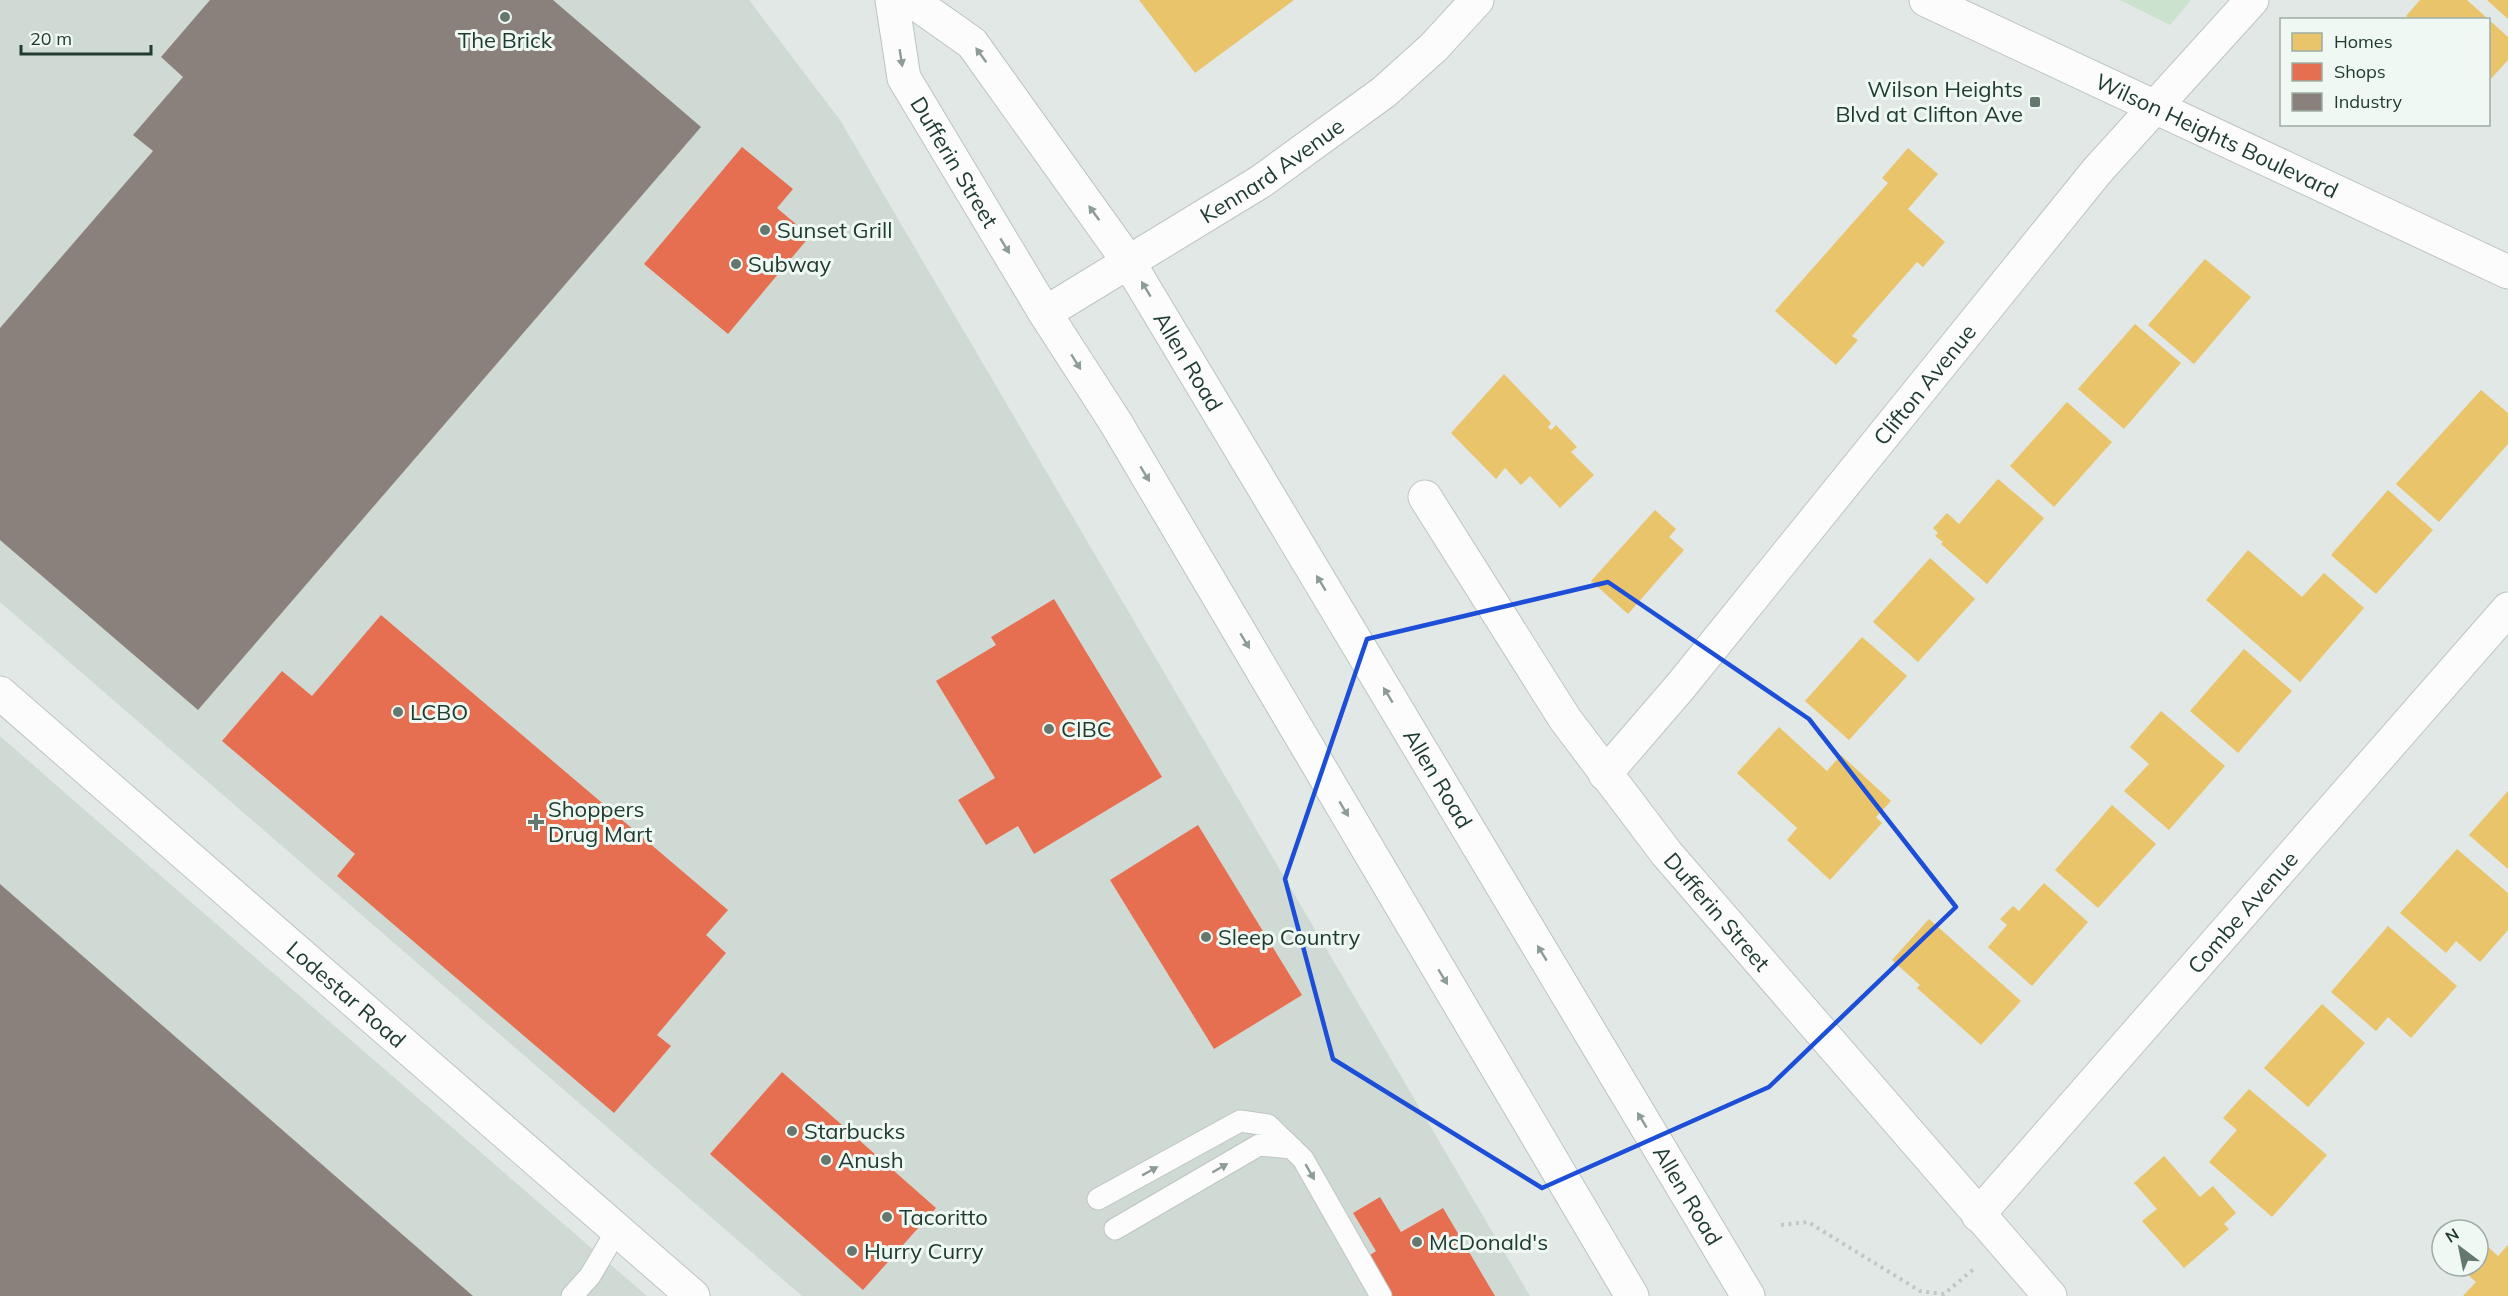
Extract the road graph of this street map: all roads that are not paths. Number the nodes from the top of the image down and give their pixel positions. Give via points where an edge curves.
1 (892, 0) edge
2 (911, 0) edge
3 (1477, 0) edge
4 (1926, 0) edge
5 (2252, 0) edge
6 (2155, 108) junction
7 (1128, 261) junction
8 (2508, 272) edge
9 (1045, 313) junction
10 (1425, 497) dead end
11 (2508, 609) edge
12 (2, 698) edge
13 (1605, 774) junction
14 (1292, 1148) junction
15 (1098, 1199) dead end
16 (1978, 1215) junction
17 (1115, 1229) dead end
18 (617, 1230) junction
19 (572, 1296) edge
20 (693, 1296) edge
21 (1381, 1296) edge
22 (1632, 1296) edge
23 (1748, 1296) edge
24 (2050, 1296) edge

1 -> 9 street, Dufferin Street via 904,78
7 -> 2 street via 972,43
3 - 7 street, Kennard Avenue via 1384,92 1260,182
4 - 6 street, Wilson Heights Boulevard
5 - 6 street, Clifton Avenue
6 - 8 street, Wilson Heights Boulevard
6 - 13 street, Clifton Avenue via 2097,171 1680,687
7 - 9 street, Kennard Avenue
23 -> 7 street, Allen Road
9 -> 22 street via 1116,423
10 - 13 street, Dufferin Street via 1565,719
11 - 16 street, Combe Avenue
12 - 18 street, Lodestar Road
13 - 16 street, Dufferin Street via 1667,854
15 -> 14 lane via 1240,1121 1268,1125
17 -> 14 lane via 1258,1145
14 -> 21 lane via 1303,1159
16 - 24 street, Dufferin Street
18 - 19 lane via 590,1276
18 - 20 street, Lodestar Road

